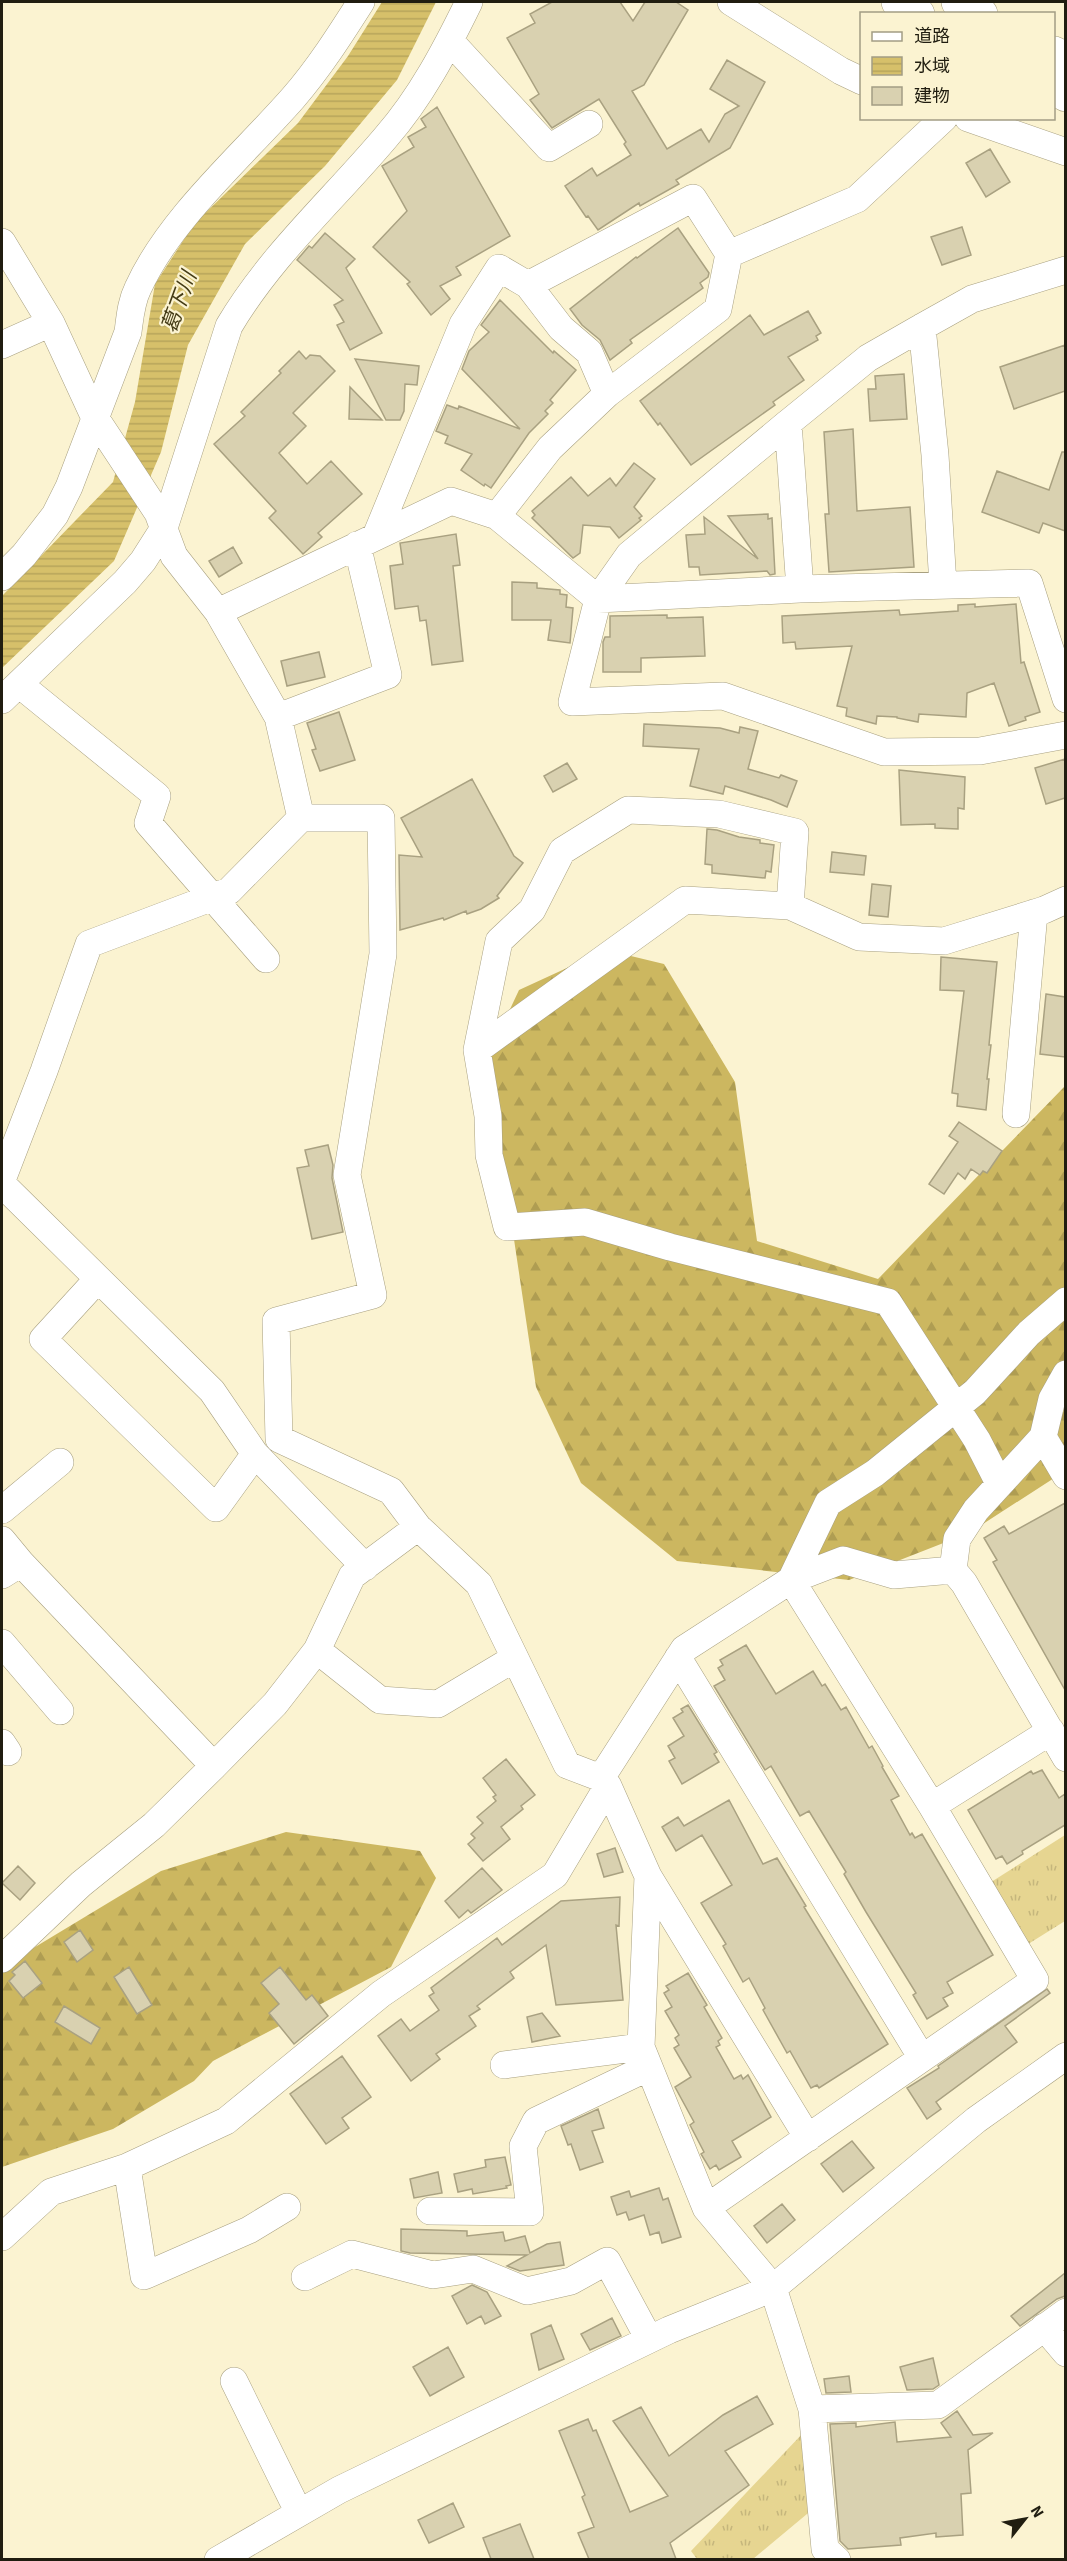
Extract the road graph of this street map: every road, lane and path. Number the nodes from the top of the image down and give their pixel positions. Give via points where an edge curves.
1 (361, 2) edge
2 (469, 2) edge
3 (731, 2) edge
4 (898, 2) edge
5 (958, 2) edge
6 (915, 12) edge
7 (977, 12) edge
8 (450, 41) junction
9 (860, 80) edge
10 (942, 120) edge
11 (974, 120) edge
12 (589, 124) dead end
13 (1065, 152) edge
14 (2, 242) edge
15 (729, 254) junction
16 (1065, 270) edge
17 (528, 285) junction
18 (51, 323) junction
19 (922, 327) junction
20 (2, 345) edge
21 (607, 394) junction
22 (94, 416) junction
23 (788, 423) junction
24 (497, 516) junction
25 (161, 521) junction
26 (366, 540) junction
27 (2, 577) edge
28 (943, 585) junction
29 (800, 589) junction
30 (597, 599) junction
31 (218, 612) junction
32 (10, 692) edge
33 (1065, 699) edge
34 (278, 717) junction
35 (1065, 735) edge
36 (301, 818) junction
37 (212, 897) junction
38 (1065, 900) edge
39 (790, 906) junction
40 (1034, 913) junction
41 (266, 959) dead end
42 (477, 1050) junction
43 (1016, 1114) dead end
44 (2, 1182) edge
45 (97, 1280) junction
46 (1065, 1301) edge
47 (1065, 1374) edge
48 (956, 1408) junction
49 (1043, 1437) junction
50 (255, 1454) junction
51 (60, 1462) dead end
52 (1065, 1476) edge
53 (999, 1483) junction
54 (2, 1510) edge
55 (418, 1527) junction
56 (2, 1540) edge
57 (365, 1567) junction
58 (11, 1569) edge
59 (953, 1570) junction
60 (791, 1580) junction
61 (2, 1643) edge
62 (317, 1650) junction
63 (515, 1658) junction
64 (678, 1658) junction
65 (60, 1712) dead end
66 (1051, 1731) junction
67 (1065, 1758) edge
68 (214, 1766) junction
69 (605, 1782) junction
70 (932, 1806) junction
71 (648, 1876) junction
72 (2, 1959) edge
73 (1065, 2056) edge
74 (645, 2057) junction
75 (922, 2058) junction
76 (504, 2065) dead end
77 (808, 2138) junction
78 (127, 2167) junction
79 (287, 2207) dead end
80 (706, 2208) junction
81 (430, 2211) dead end
82 (2, 2237) edge
83 (304, 2277) dead end
84 (773, 2288) junction
85 (1055, 2319) edge
86 (649, 2339) junction
87 (1065, 2353) edge
88 (234, 2381) dead end
89 (812, 2409) junction
90 (299, 2513) junction
91 (824, 2556) edge
92 (218, 2559) edge

1 - 22 street via 295,96 178,224 154,260 138,288 128,332
2 - 8 street
3 - 9 street
4 - 6 highway
5 - 7 highway
8 - 12 street via 549,148
8 - 25 street via 415,100 387,136 245,298 218,354
10 - 15 street via 857,199
11 - 13 street
14 - 18 street
15 - 17 street via 693,198
15 - 21 street via 718,309
16 - 19 street via 972,299
17 - 21 street via 561,328 589,352
17 - 26 street via 500,268 463,324
18 - 20 street
18 - 22 street
19 - 23 street via 868,358
19 - 28 street via 936,455
21 - 24 street via 550,448
22 - 25 street
22 - 27 street via 55,515
23 - 29 street
23 - 30 street via 629,555
24 - 26 street via 452,501
24 - 30 street
25 - 31 street via 174,556
25 - 32 street via 143,561 125,582
26 - 31 street
26 - 34 street via 387,675
28 - 29 street
28 - 33 street via 1029,583
29 - 30 street
30 - 35 street via 572,702 723,696 884,752 980,751
31 - 34 street
32 - 37 street via 157,796 148,823
34 - 36 street
36 - 37 street via 229,891
36 - 55 street via 381,818 382,954 347,1175 373,1295 276,1321 279,1439 391,1491
37 - 41 street
37 - 44 street via 88,944
38 - 40 street
39 - 40 street via 859,937 944,941
39 - 42 street via 685,900
39 - 42 street via 795,832 719,814 628,810 562,851 532,910 499,941
40 - 43 street
42 - 48 street via 488,1116 489,1155 507,1227 585,1222 888,1302
44 - 45 street
45 - 50 street via 212,1391
45 - 50 street via 44,1339 216,1508
46 - 48 street
47 - 49 street via 1052,1399
48 - 53 street
48 - 60 street via 875,1473 828,1503
49 - 52 street
49 - 53 street
50 - 57 street
51 - 54 street
53 - 59 street via 957,1539
55 - 57 street
55 - 63 street via 479,1584
56 - 58 street
57 - 62 street via 352,1576
58 - 68 street
59 - 60 street via 894,1575 843,1560
59 - 66 street
60 - 64 street via 684,1649
60 - 70 street
61 - 65 street
62 - 63 street via 380,1700 438,1704
62 - 68 street via 274,1704
63 - 69 street via 567,1765
64 - 69 street
64 - 75 street
66 - 67 street
66 - 70 street
68 - 72 street via 154,1825 81,1884
69 - 71 street
69 - 78 street via 555,1875 381,1994 226,2121
70 - 75 street via 1035,1980
71 - 74 street
71 - 77 street
73 - 84 street via 976,2120
74 - 76 street
74 - 80 street
74 - 81 street via 536,2121 523,2146 530,2212
75 - 77 street
77 - 80 street
78 - 79 street via 144,2276 249,2230
78 - 82 street via 51,2192
80 - 84 street
83 - 86 street via 352,2254 433,2275 473,2270 527,2290 571,2281 607,2261
84 - 86 street
84 - 89 street
85 - 87 street
85 - 89 street via 938,2405
86 - 90 street
88 - 90 street
89 - 91 street
90 - 92 street

